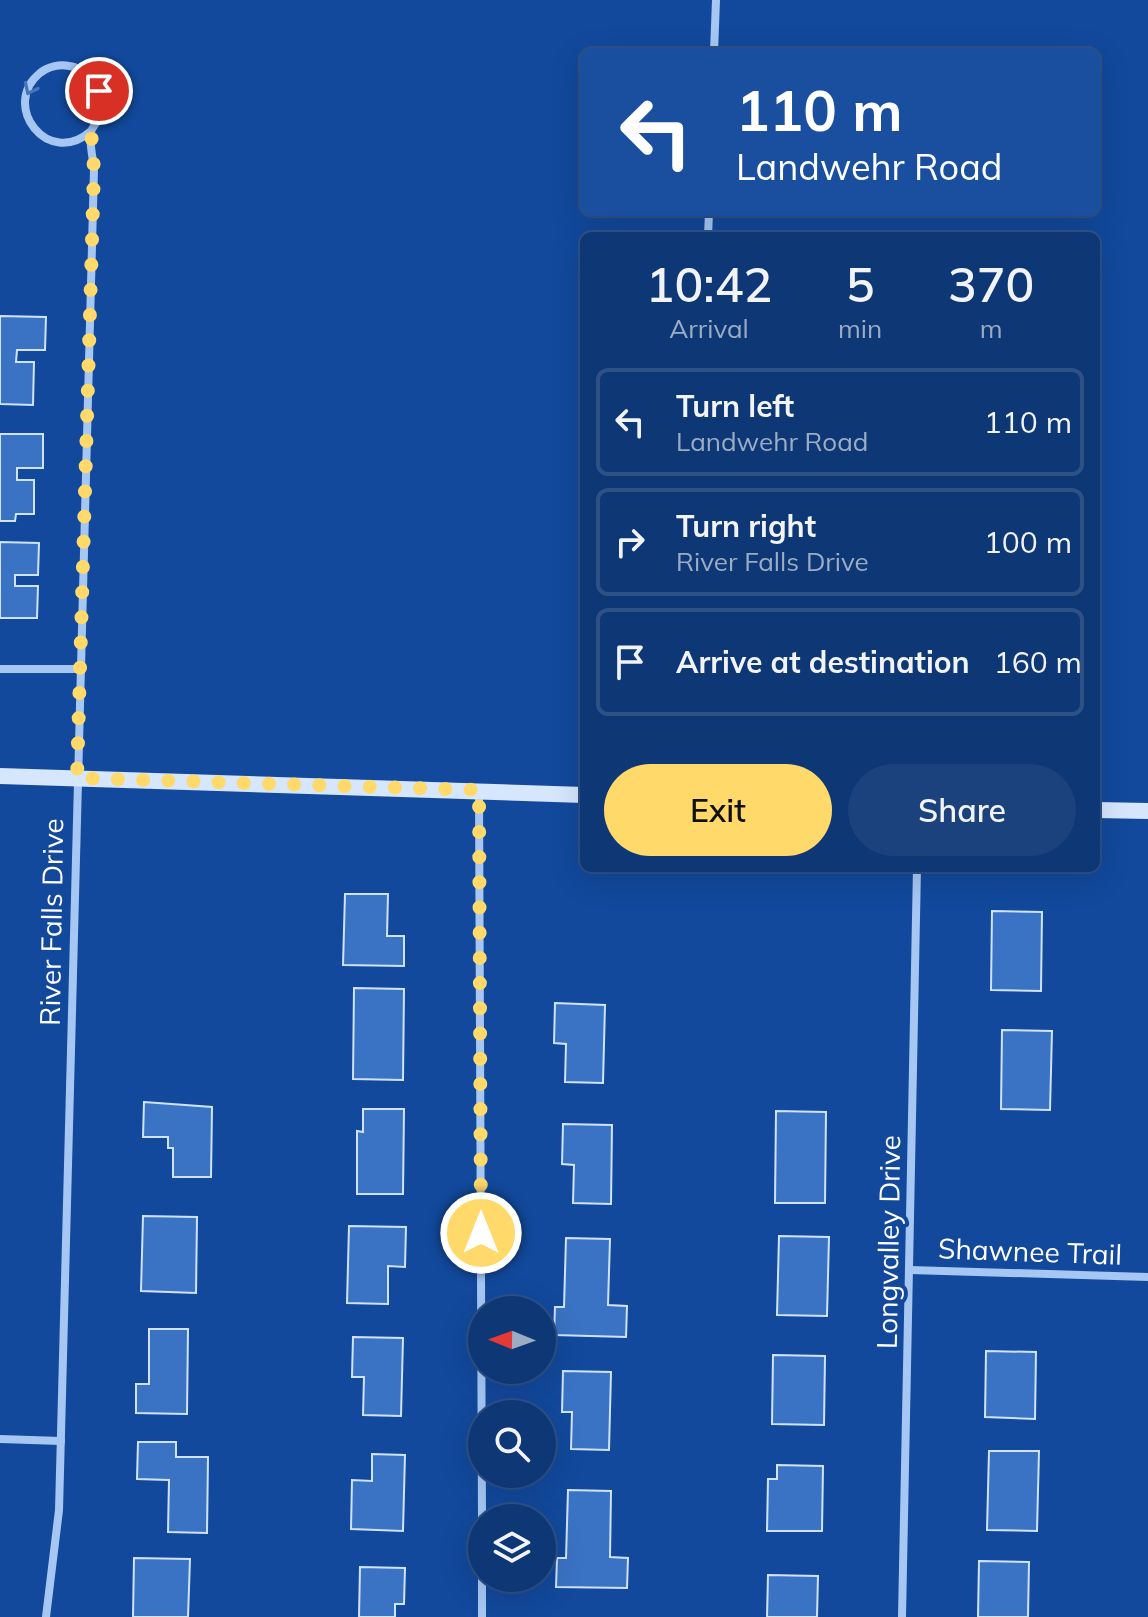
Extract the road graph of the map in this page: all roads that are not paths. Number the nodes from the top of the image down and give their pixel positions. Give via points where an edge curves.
1 (716, 0) edge
2 (714, 48) edge
3 (91, 131) junction
4 (0, 669) edge
5 (81, 669) junction
6 (0, 776) edge
7 (77, 778) junction
8 (479, 790) junction
9 (580, 795) edge
10 (1100, 810) edge
11 (1148, 811) edge
12 (917, 872) edge
13 (910, 1270) junction
14 (1148, 1277) edge
15 (0, 1439) edge
16 (61, 1441) junction
17 (482, 1504) edge
18 (482, 1592) edge
19 (46, 1617) edge
20 (482, 1617) edge
21 (902, 1617) edge

1 - 2 street
3 -> 3 street, River Falls Drive via 102,101 87,74 57,66 31,82 24,99 26,116 42,137 68,143
3 - 5 street, River Falls Drive
4 - 5 street
5 - 7 street, River Falls Drive
6 - 7 main road
7 - 8 main road
7 - 16 street, River Falls Drive
8 - 9 main road
8 - 17 street
10 - 11 main road
12 - 13 street, Longvalley Drive
13 - 14 street, Shawnee Trail
13 - 21 street, Longvalley Drive
15 - 16 street
16 - 19 street, River Falls Drive
18 - 20 street

